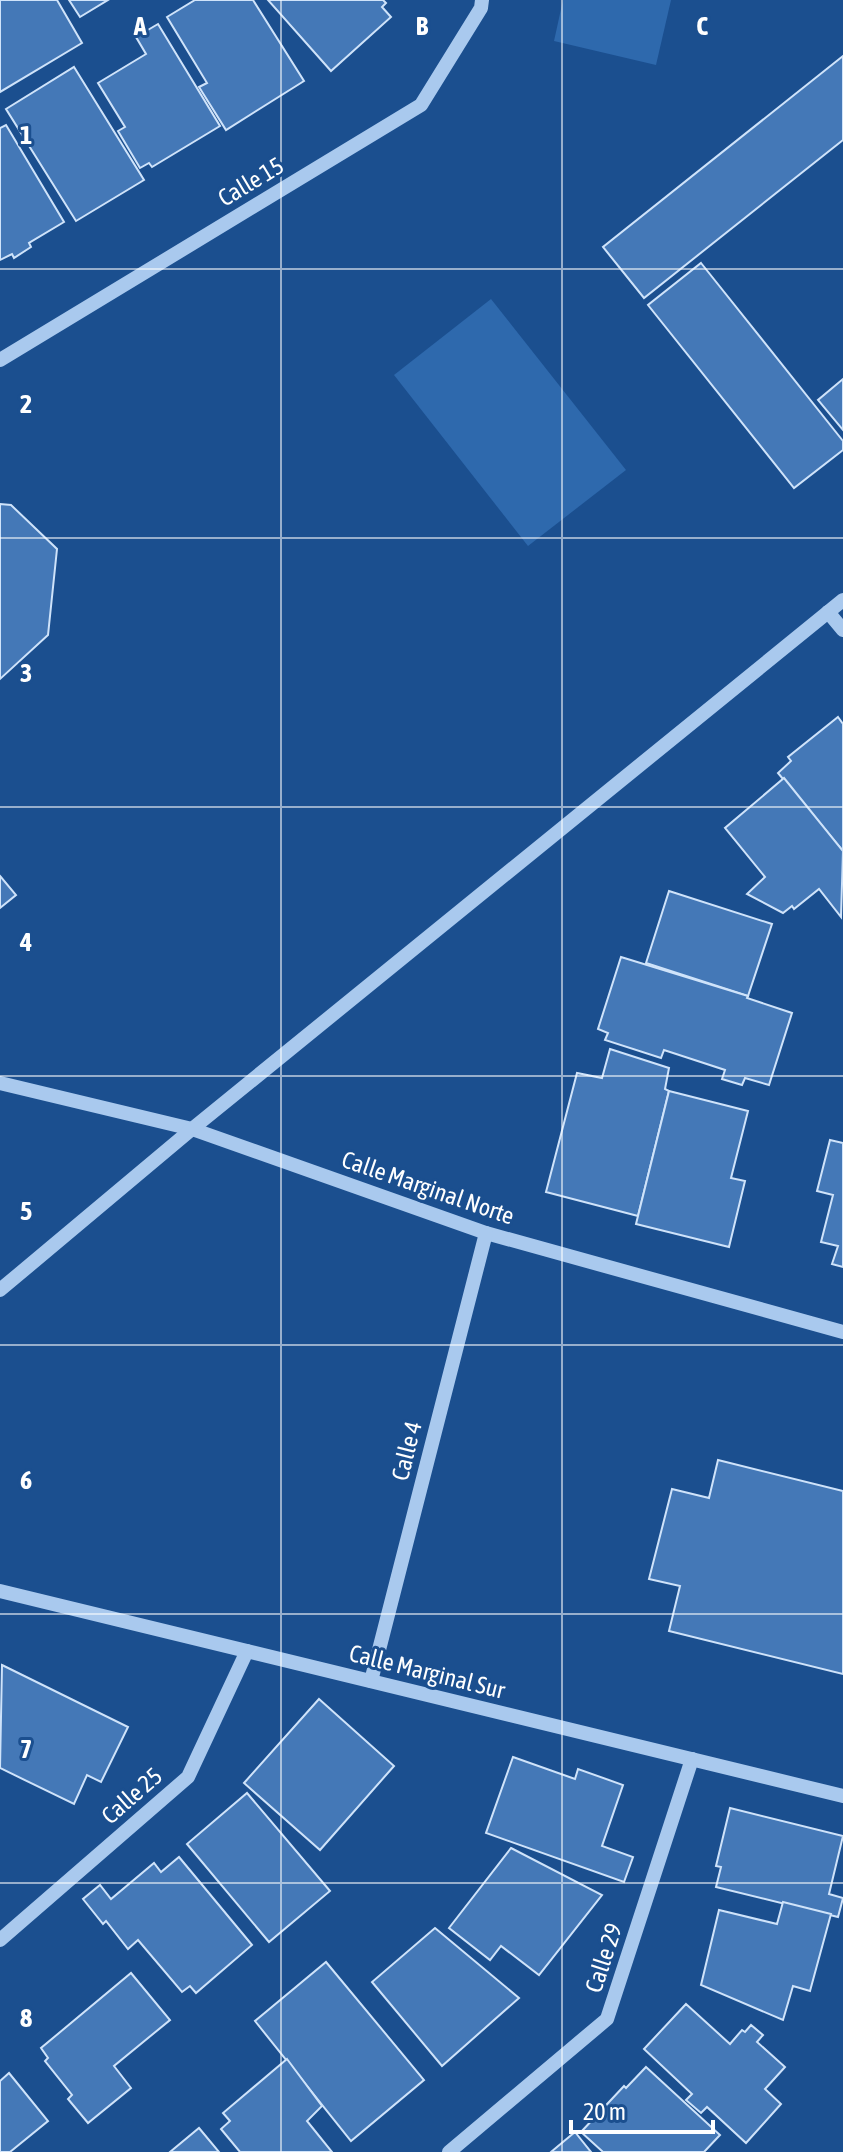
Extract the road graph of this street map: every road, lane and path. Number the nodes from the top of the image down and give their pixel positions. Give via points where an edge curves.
1 (482, 0) edge
2 (0, 360) edge
3 (843, 600) edge
4 (828, 612) junction
5 (843, 630) edge
6 (0, 1083) edge
7 (192, 1129) junction
8 (486, 1233) junction
9 (0, 1290) edge
10 (843, 1332) edge
11 (0, 1591) edge
12 (247, 1651) junction
13 (371, 1681) junction
14 (692, 1759) junction
15 (843, 1796) edge
16 (0, 1940) edge
17 (449, 2152) edge

1 - 2 street, Calle 15 via 421,105
3 - 4 street
4 - 5 street
4 - 7 street
6 - 7 street, Calle Marginal Norte
7 - 8 street, Calle Marginal Norte
7 - 9 street
8 - 10 street, Calle Marginal Norte
8 - 13 street, Calle 4
11 - 12 street, Calle Marginal Sur
12 - 13 street, Calle Marginal Sur
12 - 16 street, Calle 25 via 188,1777
13 - 14 street, Calle Marginal Sur
14 - 15 street, Calle Marginal Sur
14 - 17 street, Calle 29 via 607,2019

